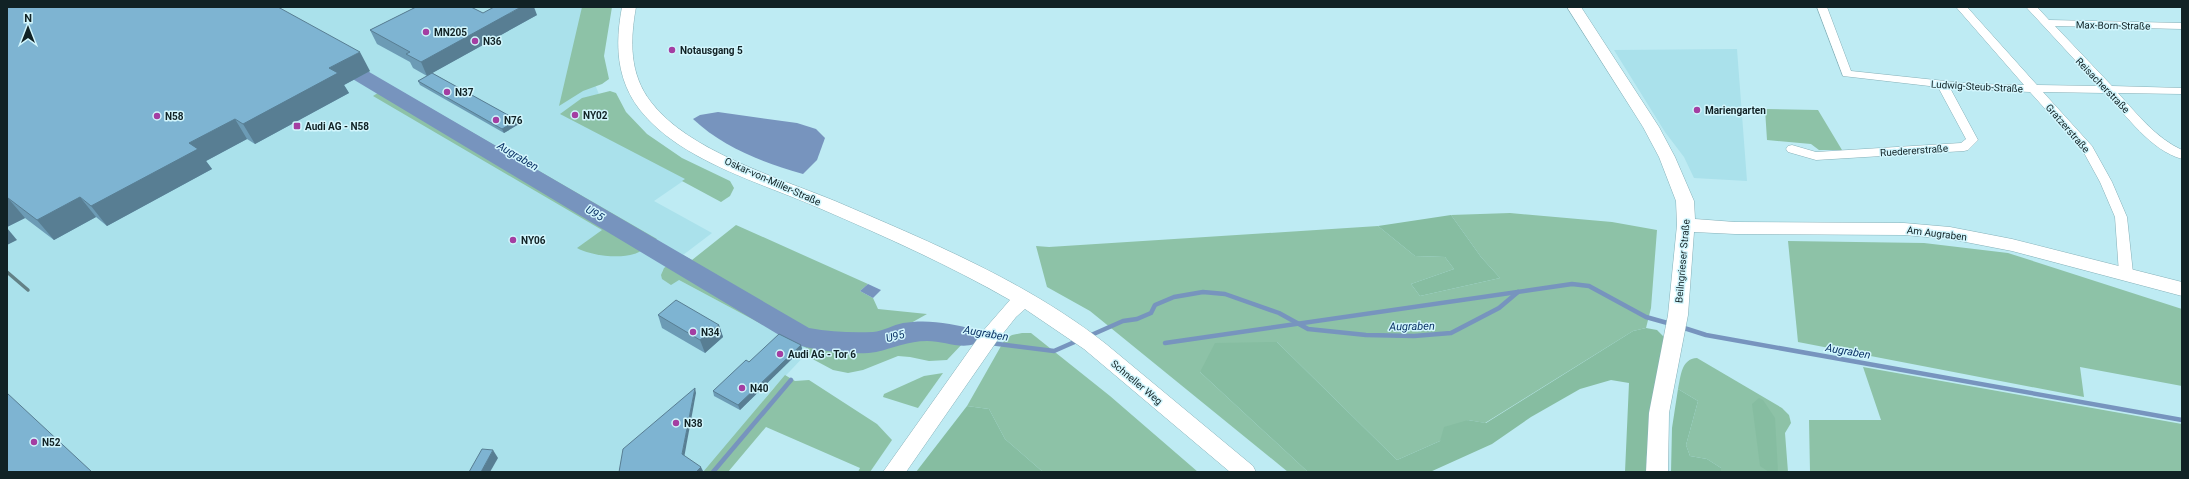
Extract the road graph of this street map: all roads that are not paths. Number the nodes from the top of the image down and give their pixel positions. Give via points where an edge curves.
1 (629, 7) edge
2 (1574, 7) edge
3 (1822, 7) edge
4 (1961, 7) edge
5 (2031, 7) edge
6 (2045, 23) junction
7 (2182, 26) edge
8 (1943, 85) junction
9 (2033, 88) junction
10 (2107, 90) junction
11 (2182, 91) edge
12 (1792, 150) dead end
13 (2182, 155) edge
14 (1686, 225) junction
15 (2126, 273) junction
16 (2182, 289) edge
17 (1023, 300) junction
18 (894, 472) edge
19 (1245, 472) edge
20 (1657, 472) edge

1 - 17 main road, Oskar-von-Miller-Straße via 623,38 627,74 646,107 662,123 687,141 714,155 933,252
2 - 14 main road, Beilngrieser Straße via 1637,104 1667,157 1685,201
3 - 8 street, Ludwig-Steub-Straße via 1847,74
4 - 9 street, Gratzerstraße
5 - 6 street, Reisacherstraße
6 - 7 street, Max-Born-Straße
6 - 10 street, Reisacherstraße
8 - 9 street, Ludwig-Steub-Straße
8 - 12 street, Ruedererstraße via 1972,140 1964,147 1816,156
9 - 10 street, Ludwig-Steub-Straße
9 - 15 street, Gratzerstraße via 2088,149 2106,182 2121,217
10 - 11 street, Ludwig-Steub-Straße
10 - 13 street, Reisacherstraße via 2150,134 2169,149
14 - 15 main road, Am Augraben via 1735,228 1904,228 1950,233 2012,245
14 - 20 main road, Beilngrieser Straße via 1678,315 1659,413
15 - 16 main road, Am Augraben
17 - 18 main road via 1009,312 985,342
17 - 19 main road, Schneller Weg via 1093,345

